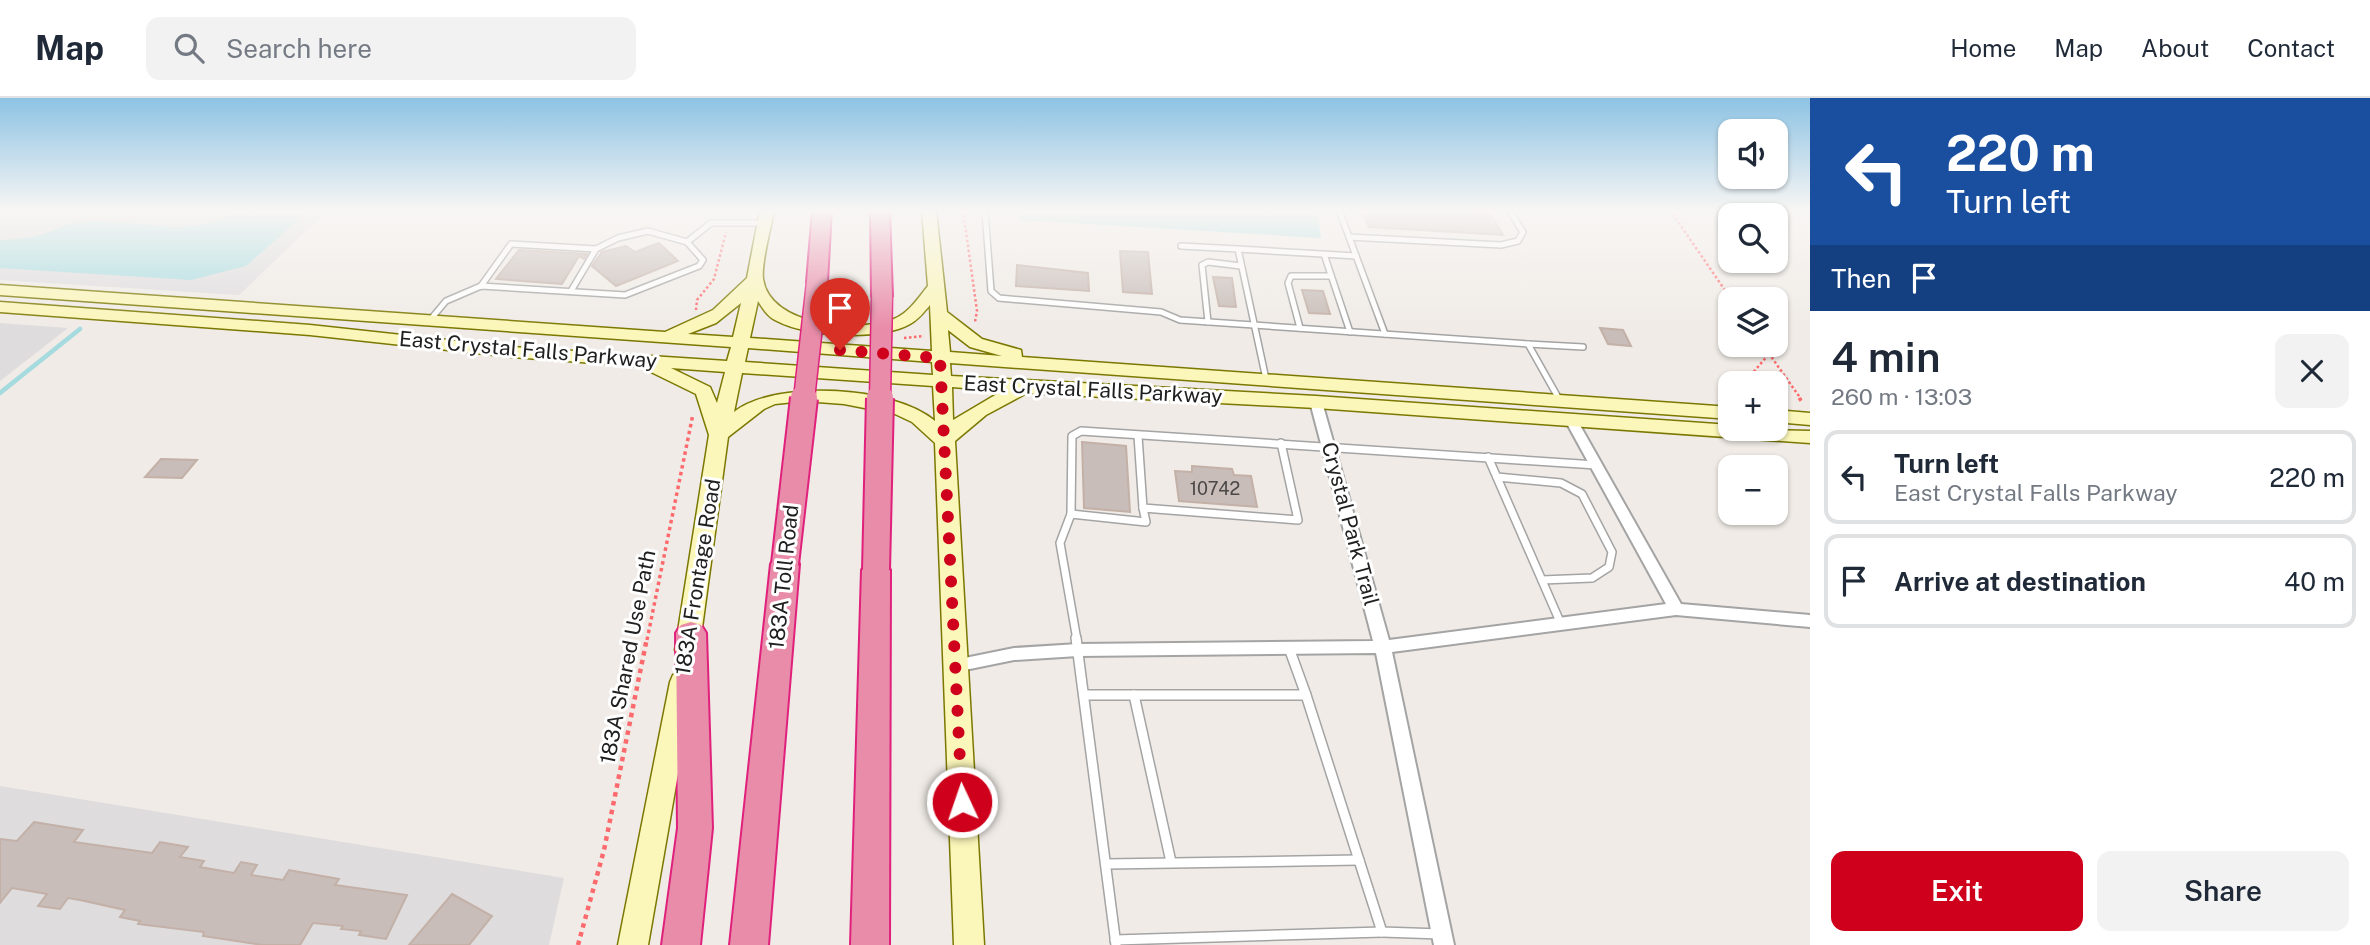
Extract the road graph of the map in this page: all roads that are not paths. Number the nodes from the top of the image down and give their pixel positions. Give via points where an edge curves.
1 (596, 249) edge
2 (507, 250) edge
3 (694, 250) edge
4 (760, 250) edge
5 (819, 250) edge
6 (881, 250) edge
7 (933, 250) edge
8 (990, 250) edge
9 (1231, 250) edge
10 (1238, 250) junction
11 (1354, 250) edge
12 (1324, 254) junction
13 (1356, 256) junction
14 (1241, 266) junction
15 (1331, 276) junction
16 (755, 279) junction
17 (481, 286) junction
18 (936, 287) junction
19 (0, 290) edge
20 (571, 291) junction
21 (0, 307) edge
22 (939, 314) junction
23 (430, 320) junction
24 (1208, 322) junction
25 (1254, 325) junction
26 (1300, 328) junction
27 (1350, 332) junction
28 (1385, 334) junction
29 (641, 335) junction
30 (414, 340) junction
31 (740, 342) junction
32 (1528, 344) junction
33 (1583, 347) dead end
34 (940, 358) junction
35 (636, 360) junction
36 (735, 365) junction
37 (1068, 368) junction
38 (1266, 379) junction
39 (941, 381) junction
40 (1028, 387) junction
41 (1559, 400) junction
42 (1316, 402) junction
43 (1718, 412) edge
44 (1809, 414) edge
45 (1788, 415) edge
46 (1571, 420) junction
47 (719, 435) junction
48 (1138, 436) junction
49 (1810, 437) edge
50 (944, 440) junction
51 (1281, 443) junction
52 (1329, 446) junction
53 (1488, 457) junction
54 (1597, 465) junction
55 (1497, 477) junction
56 (1143, 508) junction
57 (1071, 514) junction
58 (1542, 580) junction
59 (1676, 610) junction
60 (1810, 621) edge
61 (1561, 624) junction
62 (691, 633) junction
63 (1383, 646) junction
64 (1289, 648) junction
65 (1078, 650) junction
66 (955, 666) junction
67 (1086, 695) junction
68 (1134, 695) junction
69 (1306, 695) junction
70 (1359, 860) junction
71 (1171, 862) junction
72 (1107, 864) junction
73 (1382, 932) junction
74 (1443, 939) edge
75 (1116, 943) edge
76 (633, 945) edge
77 (681, 945) edge
78 (749, 945) edge
79 (870, 945) edge
80 (969, 945) edge

1 - 20 lane
2 - 17 lane
3 - 20 lane via 703,260 699,266 625,295
4 - 16 main road, 183A Frontage Road
5 - 78 highway, 183A Toll Road, bridge
6 - 79 highway, bridge
7 - 18 main road
8 - 24 lane via 989,288 993,295 1010,301 1161,312 1180,320
9 - 10 lane
10 - 12 lane
10 - 14 lane
11 - 13 lane
12 - 13 lane
12 - 15 lane
13 - 28 lane
14 - 24 lane via 1202,265
14 - 25 lane
15 - 26 lane via 1291,276 1288,283
15 - 27 lane
16 - 18 main road via 766,303 782,317 801,324 844,328 889,327 905,321
16 - 29 main road via 707,323
16 - 31 main road, 183A Frontage Road
17 - 20 lane
17 - 23 lane via 446,301
18 - 22 main road
19 - 23 main road, East Crystal Falls Parkway
21 - 30 main road, East Crystal Falls Parkway
22 - 34 main road
22 - 37 main road via 976,343
23 - 29 main road, East Crystal Falls Parkway
23 - 30 main road
24 - 25 lane
25 - 26 lane
25 - 38 lane
26 - 27 lane
27 - 28 lane
28 - 32 lane
29 - 31 main road, East Crystal Falls Parkway
30 - 35 main road, East Crystal Falls Parkway
31 - 34 main road, East Crystal Falls Parkway
31 - 36 main road, 183A Frontage Road
32 - 33 lane
32 - 41 lane
34 - 37 main road, East Crystal Falls Parkway
34 - 39 main road
35 - 36 main road, East Crystal Falls Parkway
35 - 47 main road via 704,391
36 - 39 main road, East Crystal Falls Parkway
36 - 47 main road, 183A Frontage Road
37 - 38 main road, East Crystal Falls Parkway
38 - 41 main road, East Crystal Falls Parkway
39 - 40 main road, East Crystal Falls Parkway
39 - 50 main road
40 - 42 main road, East Crystal Falls Parkway
40 - 50 main road via 966,417
41 - 43 main road, East Crystal Falls Parkway
41 - 46 main road
42 - 46 main road, East Crystal Falls Parkway
42 - 52 street, Crystal Park Trail
44 - 45 main road
46 - 49 main road, East Crystal Falls Parkway
46 - 54 street
47 - 50 main road via 772,398 813,397 887,404 918,417
47 - 62 main road, 183A Frontage Road
48 - 51 lane
48 - 56 lane
48 - 57 lane via 1081,431 1072,436
50 - 66 main road
51 - 52 lane
51 - 56 lane via 1298,520
52 - 53 lane
52 - 63 street, Crystal Park Trail
53 - 54 lane
53 - 55 lane
54 - 59 street
55 - 58 lane
55 - 58 lane via 1561,482 1582,494 1612,552 1609,567 1592,578
56 - 57 lane via 1146,522
57 - 65 lane via 1060,543
58 - 61 lane
59 - 60 street
59 - 61 street
61 - 63 street
62 - 76 main road, 183A Frontage Road
62 - 77 highway via 695,828
63 - 64 street
63 - 74 street, Crystal Park Trail
64 - 65 street
64 - 69 lane
65 - 66 street via 1014,654
65 - 67 lane
66 - 80 main road
67 - 68 lane
67 - 72 lane
68 - 69 lane
68 - 71 lane
69 - 70 lane
70 - 71 lane
70 - 73 lane
71 - 72 lane
72 - 75 lane
73 - 74 lane
73 - 75 lane

